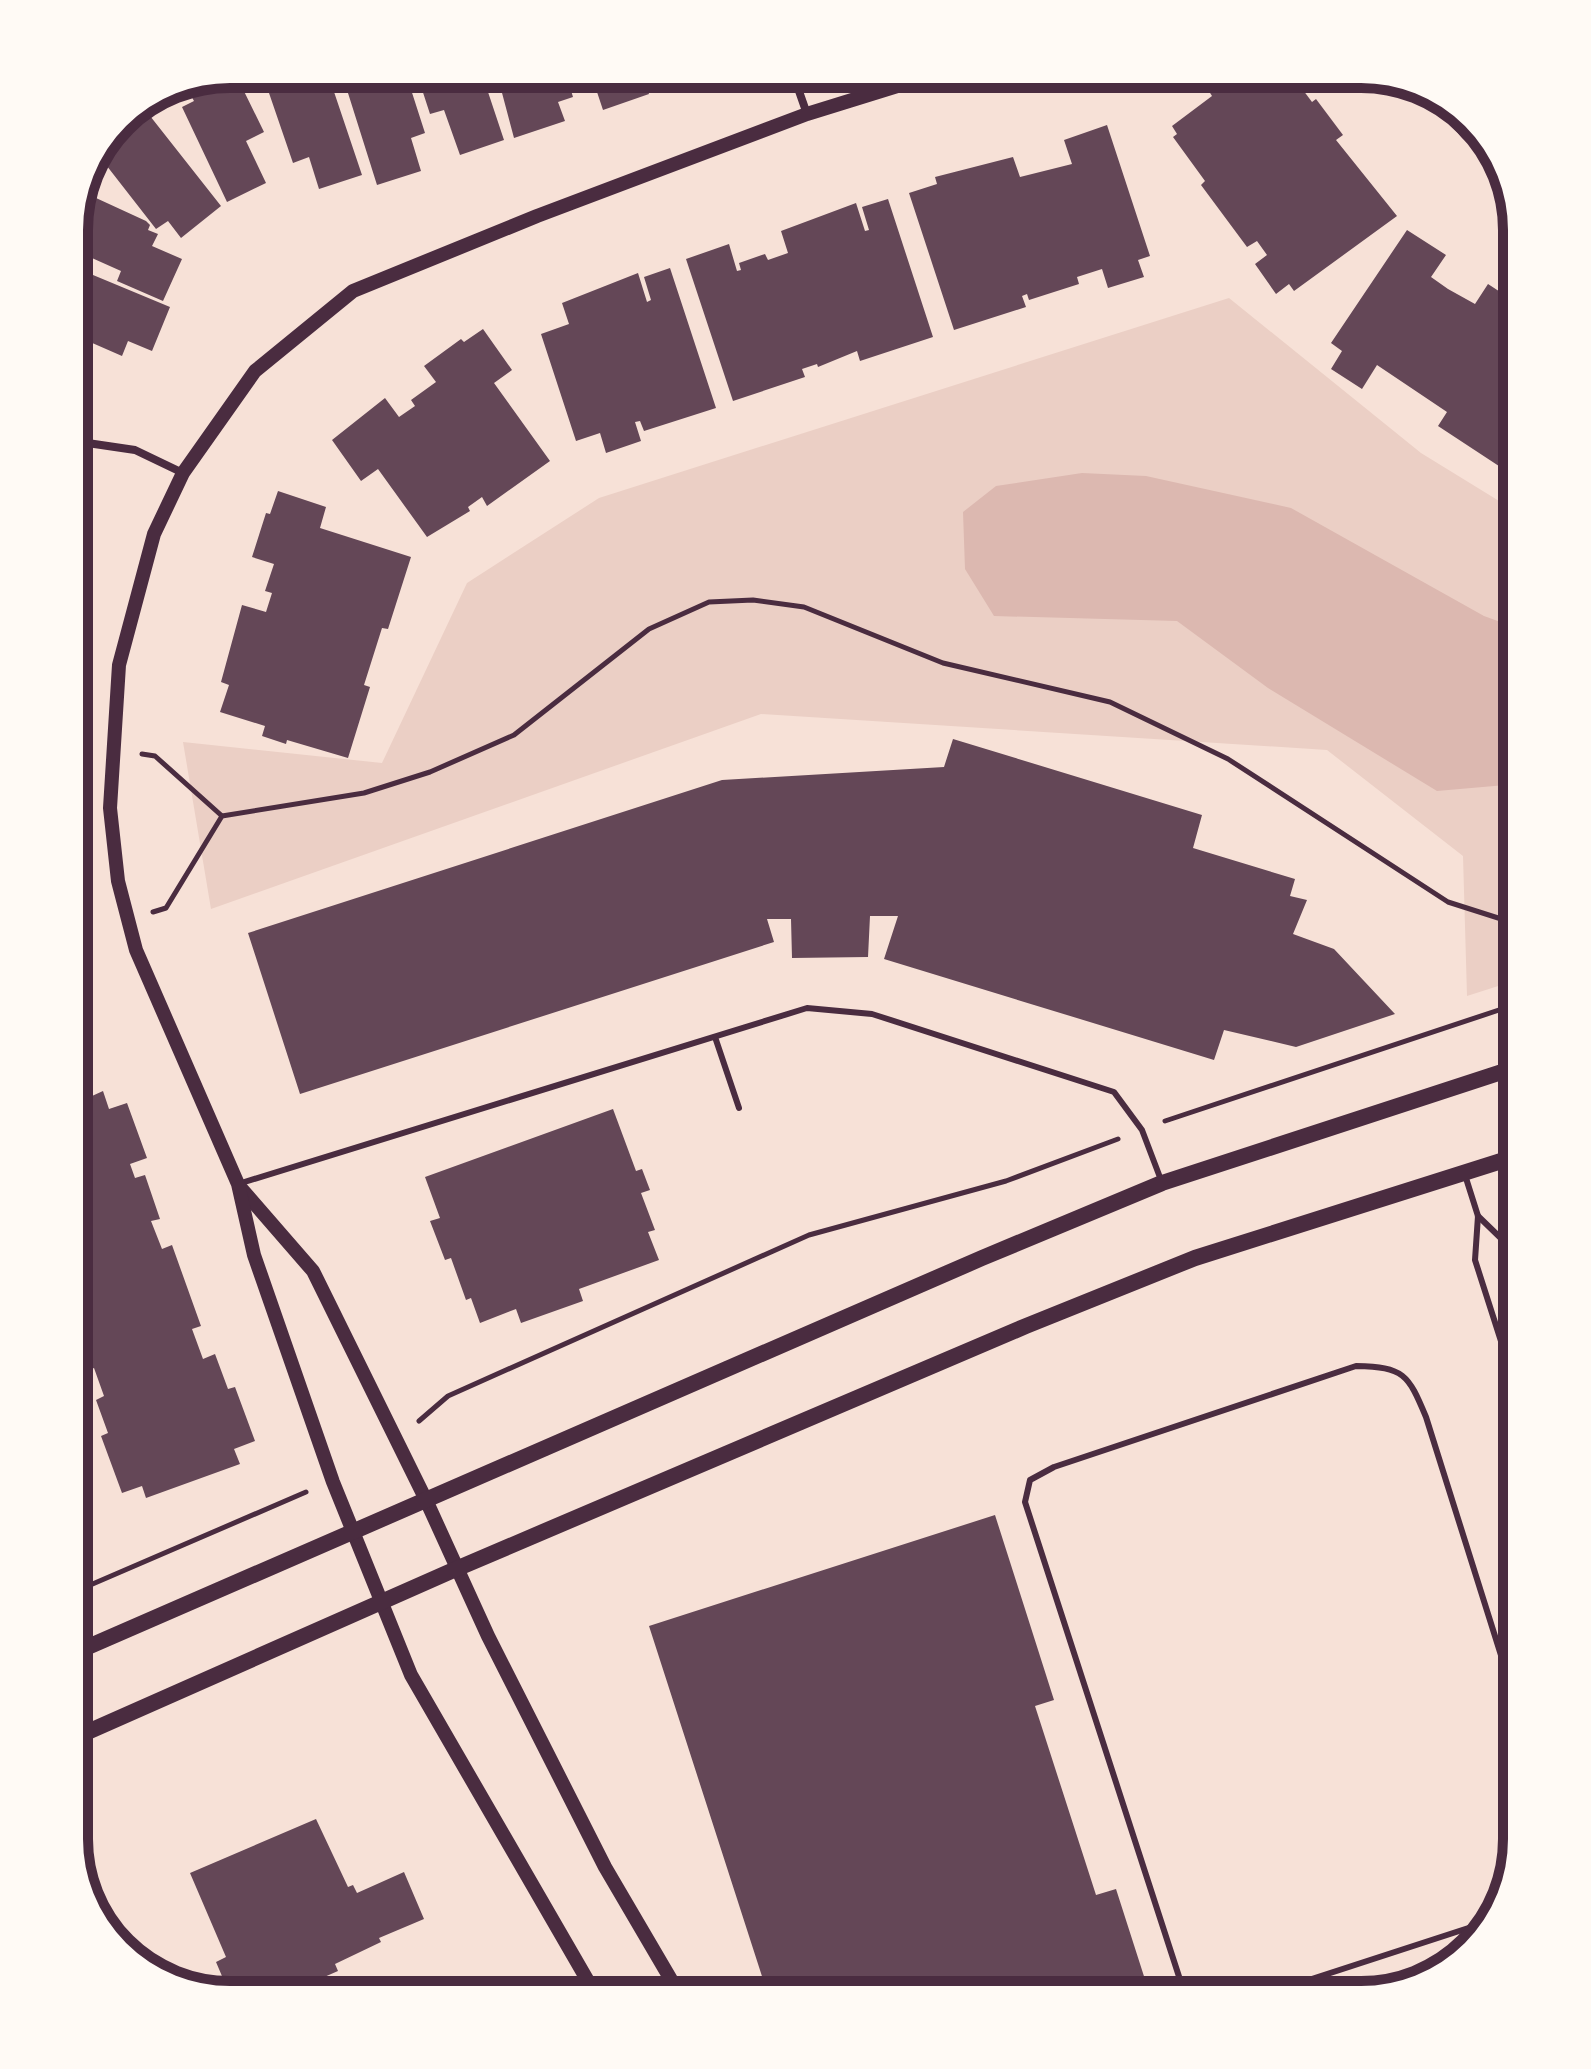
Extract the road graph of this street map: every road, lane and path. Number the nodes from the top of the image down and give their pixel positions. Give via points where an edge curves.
1 (798, 88) edge
2 (891, 88) edge
3 (807, 114) junction
4 (88, 443) edge
5 (183, 473) junction
6 (113, 751) junction
7 (222, 816) junction
8 (1503, 920) edge
9 (128, 921) junction
10 (1503, 1009) edge
11 (715, 1037) junction
12 (1503, 1072) edge
13 (739, 1108) dead end
14 (1142, 1130) junction
15 (1503, 1160) edge
16 (1464, 1172) junction
17 (1162, 1183) junction
18 (238, 1184) junction
19 (1478, 1216) junction
20 (1503, 1240) edge
21 (1503, 1347) edge
22 (397, 1441) junction
23 (333, 1482) junction
24 (426, 1500) junction
25 (351, 1530) junction
26 (456, 1569) junction
27 (88, 1586) edge
28 (380, 1604) junction
29 (88, 1647) edge
30 (1503, 1648) edge
31 (88, 1732) edge
32 (1473, 1927) edge
33 (588, 1981) edge
34 (672, 1981) edge
35 (1180, 1981) edge
36 (1306, 1981) edge

1 - 3 street
2 - 3 street
3 - 5 street via 353,291 255,371
4 - 5 street via 135,450
5 - 6 street via 154,534 119,665
6 - 7 path via 155,756
6 - 9 street via 110,808
7 - 8 path via 364,793 430,772 514,735 649,629 709,602 753,600 804,607 943,663 1110,702 1228,759 1448,902
7 - 9 path via 166,908
9 - 18 street
10 - 14 path
11 - 13 lane
11 - 14 lane via 807,1008 872,1014 1114,1092
11 - 18 lane
12 - 17 main road
14 - 17 lane
14 - 22 path via 1006,1181 809,1235 448,1396
15 - 16 main road
16 - 19 lane
16 - 26 main road via 1195,1258
17 - 24 main road
18 - 22 street via 313,1271
18 - 23 street via 254,1255
19 - 20 lane
19 - 21 lane via 1475,1260
22 - 24 street
23 - 25 street
23 - 27 path
24 - 25 main road
24 - 26 street
25 - 28 street
25 - 29 main road
26 - 28 main road
26 - 34 street via 605,1867
28 - 31 main road
28 - 33 street via 411,1675
30 - 35 lane via 1426,1417 1410,1380 1389,1367 1356,1366 1054,1467 1030,1480 1025,1502
32 - 36 lane

